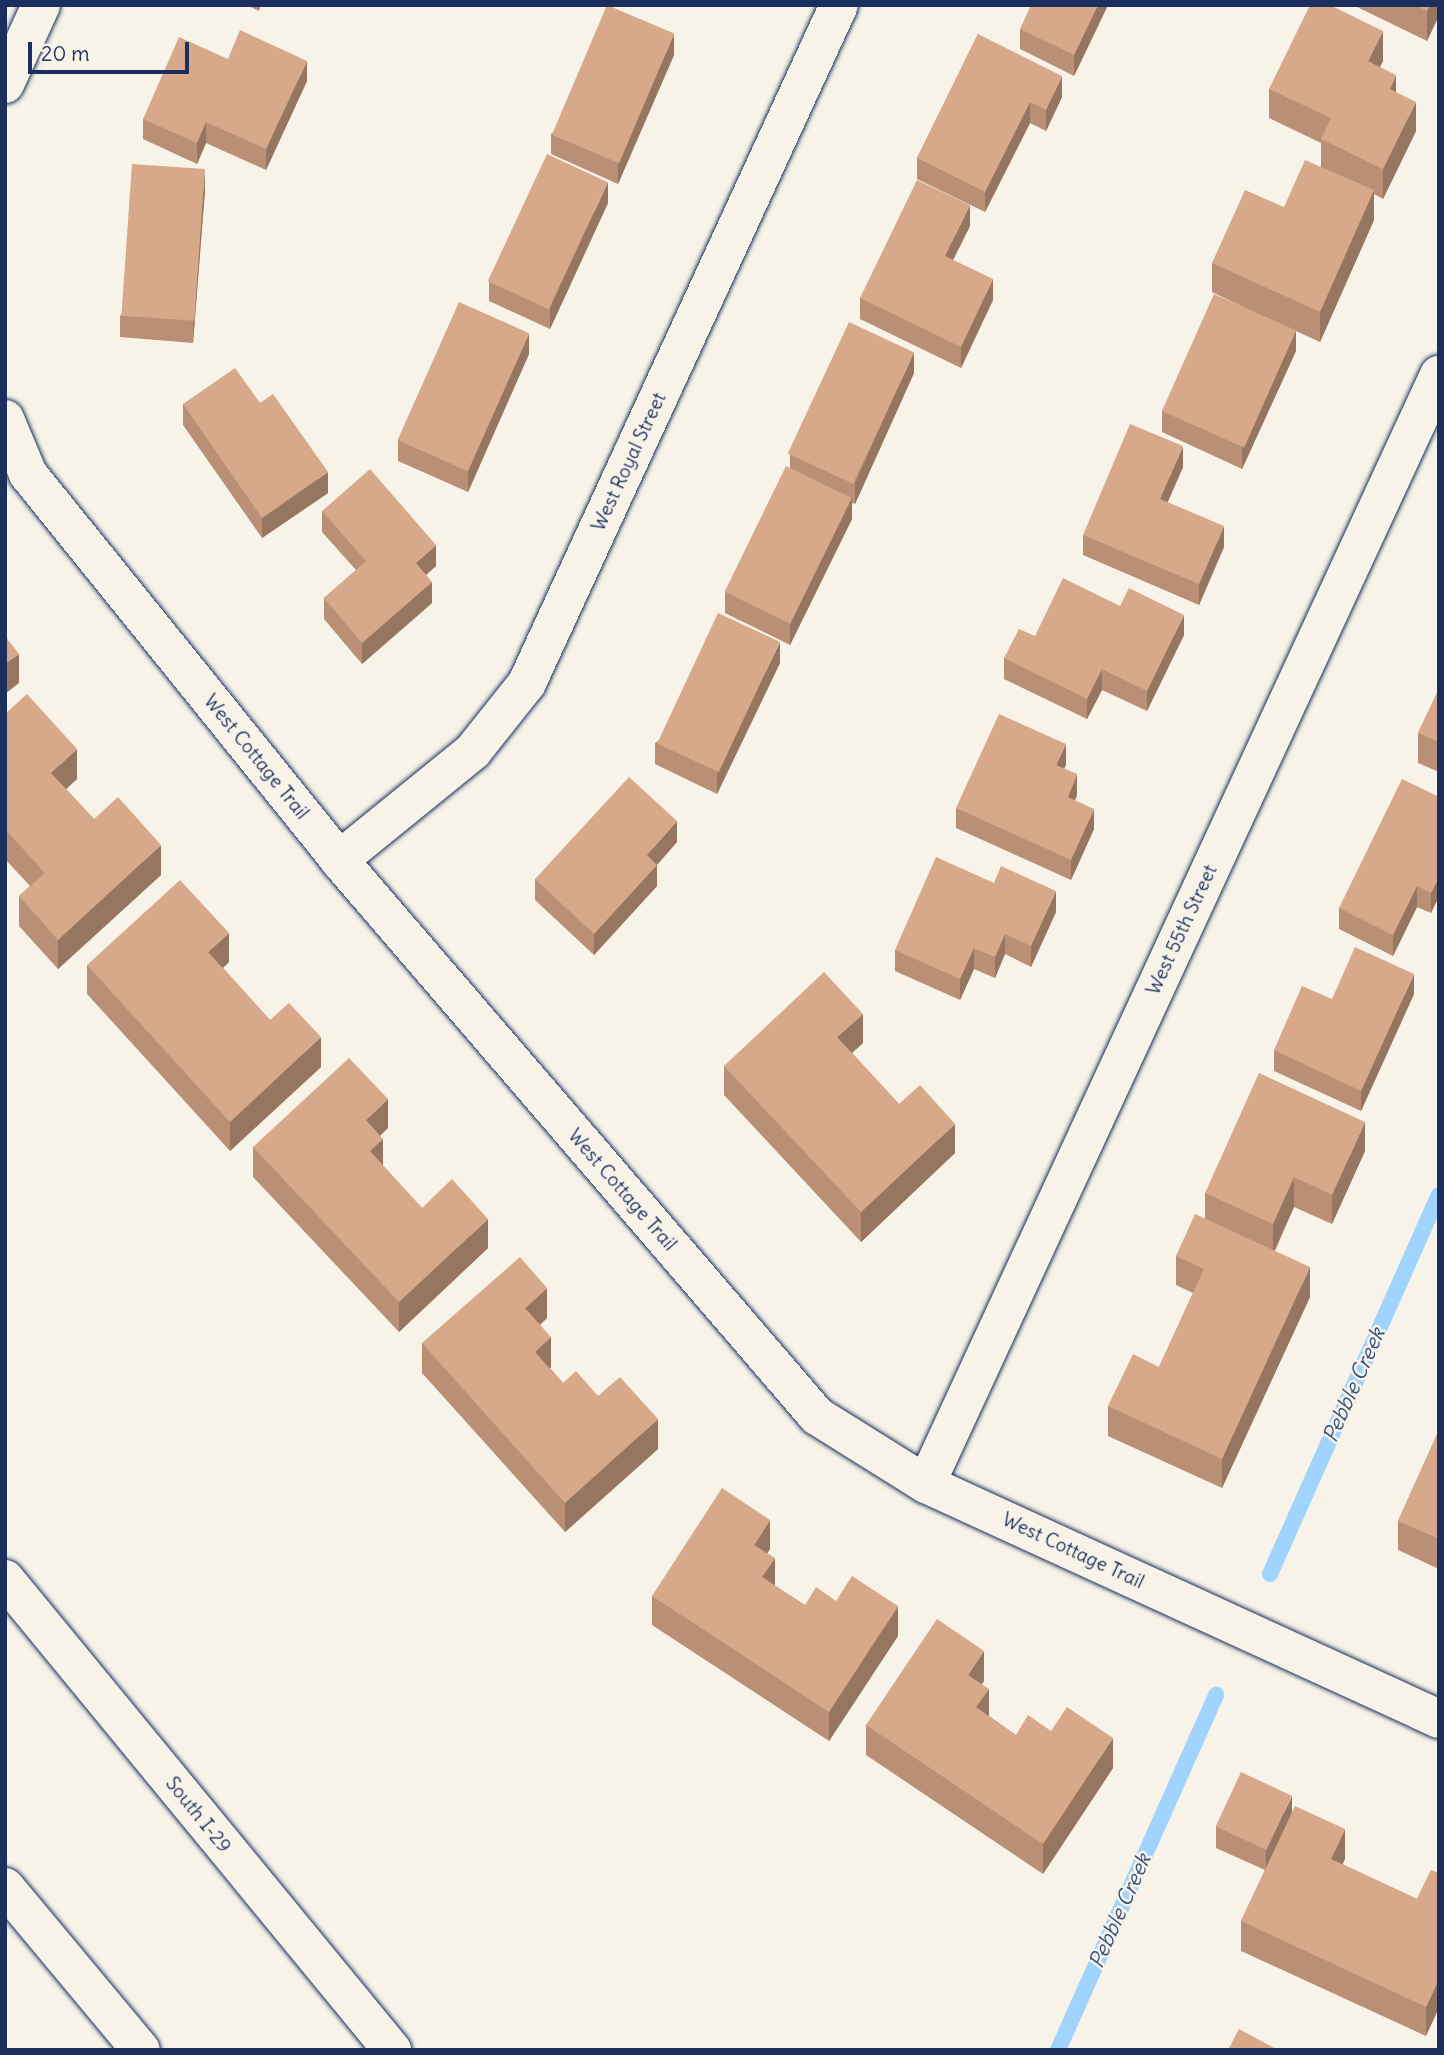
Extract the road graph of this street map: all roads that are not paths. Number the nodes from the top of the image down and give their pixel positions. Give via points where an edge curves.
1 (41, 5) edge
2 (839, 5) edge
3 (5, 84) edge
4 (1439, 375) edge
5 (5, 419) edge
6 (339, 860) junction
7 (926, 1484) junction
8 (5, 1579) edge
9 (1439, 1719) edge
10 (5, 1887) edge
11 (141, 2050) edge
12 (392, 2050) edge

1 - 3 main road
2 - 6 main road, West Royal Street via 527,683 473,751
4 - 7 main road, West 55th Street
5 - 6 main road, West Cottage Trail via 28,474
6 - 7 main road, West Cottage Trail via 817,1416
7 - 9 main road, West Cottage Trail
8 - 12 main road, South I-29
10 - 11 main road

